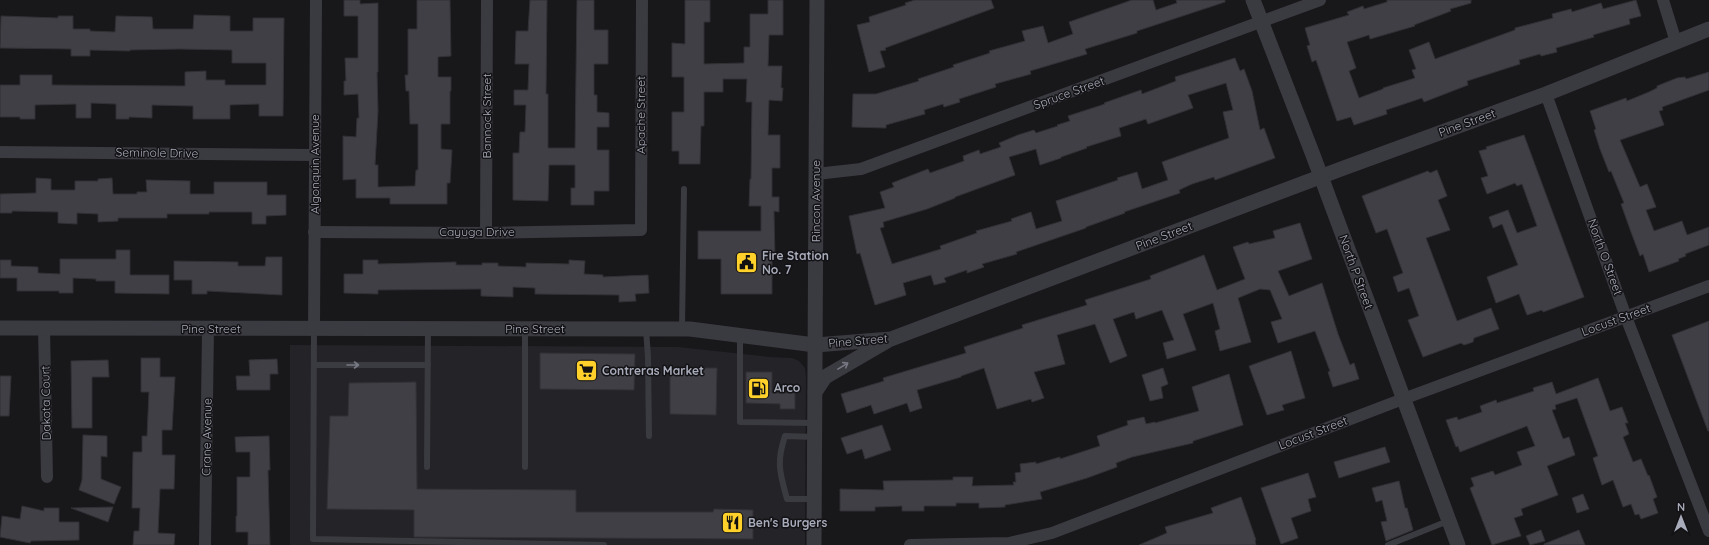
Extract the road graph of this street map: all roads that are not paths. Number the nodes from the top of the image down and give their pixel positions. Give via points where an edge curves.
1 (316, 0) edge
2 (487, 0) edge
3 (642, 0) edge
4 (1253, 0) edge
5 (1320, 0) edge
6 (1663, 0) edge
7 (819, 1) edge
8 (1262, 22) junction
9 (1709, 30) edge
10 (1676, 42) junction
11 (1546, 94) junction
12 (0, 152) edge
13 (315, 155) junction
14 (816, 174) junction
15 (1321, 177) junction
16 (684, 189) dead end
17 (641, 230) joint
18 (314, 232) junction
19 (486, 233) junction
20 (1709, 286) edge
21 (1626, 317) junction
22 (0, 328) edge
23 (44, 328) junction
24 (208, 329) junction
25 (314, 329) junction
26 (428, 329) junction
27 (525, 329) junction
28 (646, 329) junction
29 (682, 329) junction
30 (740, 336) junction
31 (891, 339) junction
32 (815, 345) junction
33 (314, 366) junction
34 (428, 366) junction
35 (815, 392) junction
36 (1403, 399) junction
37 (815, 430) junction
38 (649, 436) dead end
39 (427, 467) dead end
40 (525, 467) dead end
41 (47, 477) dead end
42 (814, 499) junction
43 (1448, 521) junction
44 (1709, 531) edge
45 (205, 545) edge
46 (604, 545) edge
47 (814, 545) edge
48 (910, 545) edge
49 (1388, 545) edge
50 (1458, 545) edge

1 - 13 street, Algonquin Avenue
2 - 19 street, Bannock Street
3 - 17 street, Apache Street
4 - 8 street, North P Street
5 - 8 street, Spruce Street
6 - 10 street
7 - 14 street, Rincon Avenue
8 - 14 street, Spruce Street via 862,169
8 - 15 street, North P Street
9 - 10 street, Pine Street
10 - 11 street, Pine Street
11 - 15 street, Pine Street
11 - 21 street, North O Street
12 - 13 street, Seminole Drive
13 - 18 street, Algonquin Avenue
14 - 32 street, Rincon Avenue
15 - 31 street, Pine Street
15 - 36 street, North P Street
16 - 29 lane
17 - 19 street, Cayuga Drive
18 - 19 street, Cayuga Drive
18 - 25 street, Algonquin Avenue
20 - 21 street, Locust Street
21 - 36 street, Locust Street
21 - 44 street, North O Street
22 - 23 street, Pine Street
23 - 24 street, Pine Street
23 - 41 street, Dakota Court
24 - 25 street, Pine Street
24 - 45 street, Crane Avenue
25 - 26 street, Pine Street
25 - 33 lane
26 - 27 street, Pine Street
26 - 34 lane
27 - 28 street, Pine Street
27 - 40 lane
28 - 29 street, Pine Street
28 - 38 lane
29 - 30 street, Pine Street
30 - 32 street, Pine Street
30 - 37 lane via 740,422
31 - 32 street, Pine Street
35 -> 31 street via 825,377
32 - 35 street, Rincon Avenue
33 -> 34 lane
33 - 46 lane via 313,539
34 - 39 lane
35 - 37 street, Rincon Avenue
36 - 43 street, North P Street
36 - 48 street, Locust Street via 1052,533 1009,543
37 - 42 street, Rincon Avenue
37 - 42 lane via 785,436 780,450 779,469 787,499
42 - 47 street, Rincon Avenue
43 - 49 lane
43 - 50 street, North P Street

